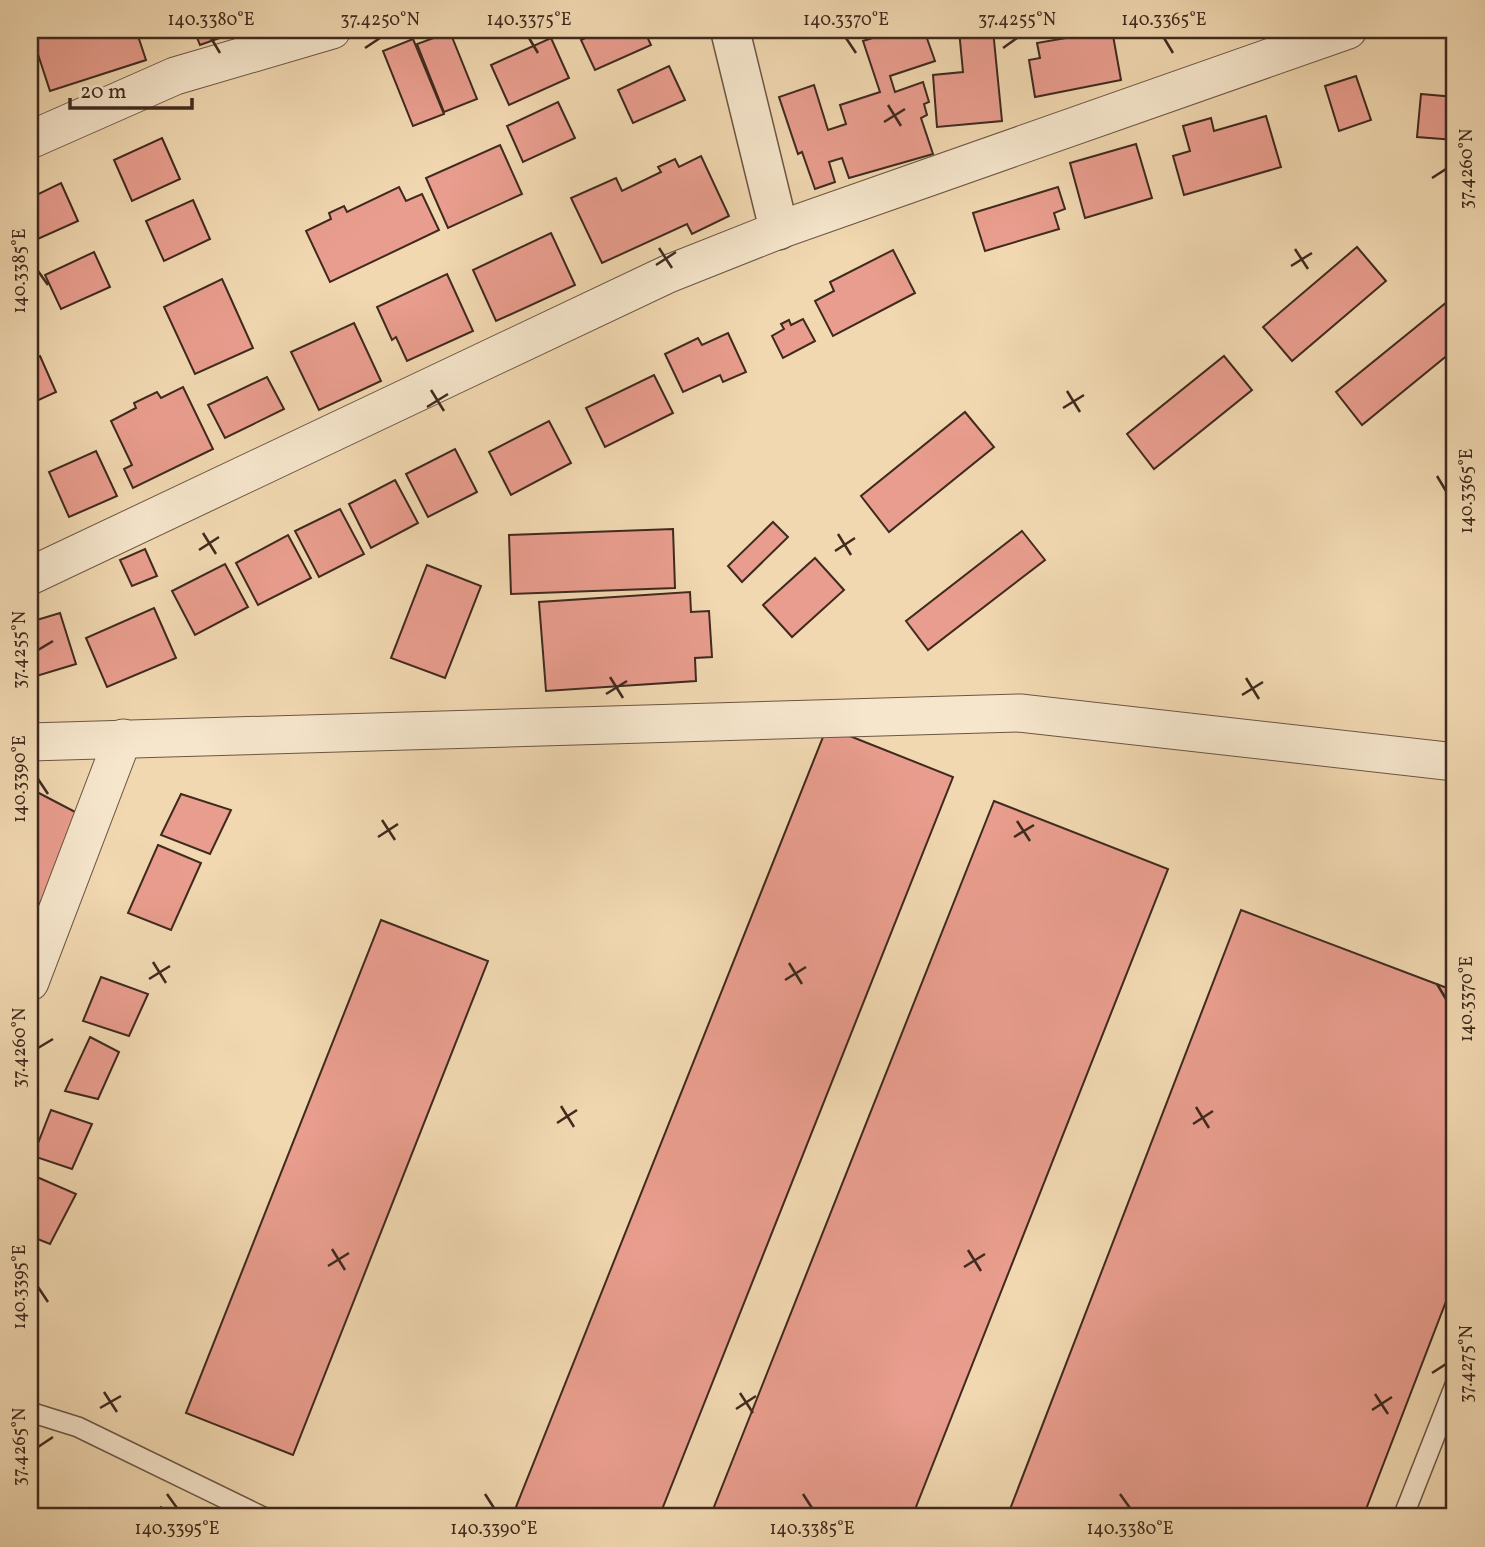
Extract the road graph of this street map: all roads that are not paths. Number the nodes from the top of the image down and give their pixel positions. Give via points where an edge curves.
1 (332, 30) edge
2 (730, 30) edge
3 (1348, 30) edge
4 (30, 140) edge
5 (779, 230) junction
6 (30, 576) edge
7 (123, 738) junction
8 (30, 742) edge
9 (1455, 762) edge
10 (30, 982) edge
11 (1455, 1385) edge
12 (30, 1412) edge
13 (263, 1517) edge
14 (1403, 1517) edge

1 - 4 street via 175,76
2 - 5 street
3 - 5 street
5 - 6 street via 668,274
7 - 8 street
7 - 9 street via 1020,712
7 - 10 street
11 - 14 lane
12 - 13 lane via 78,1427

